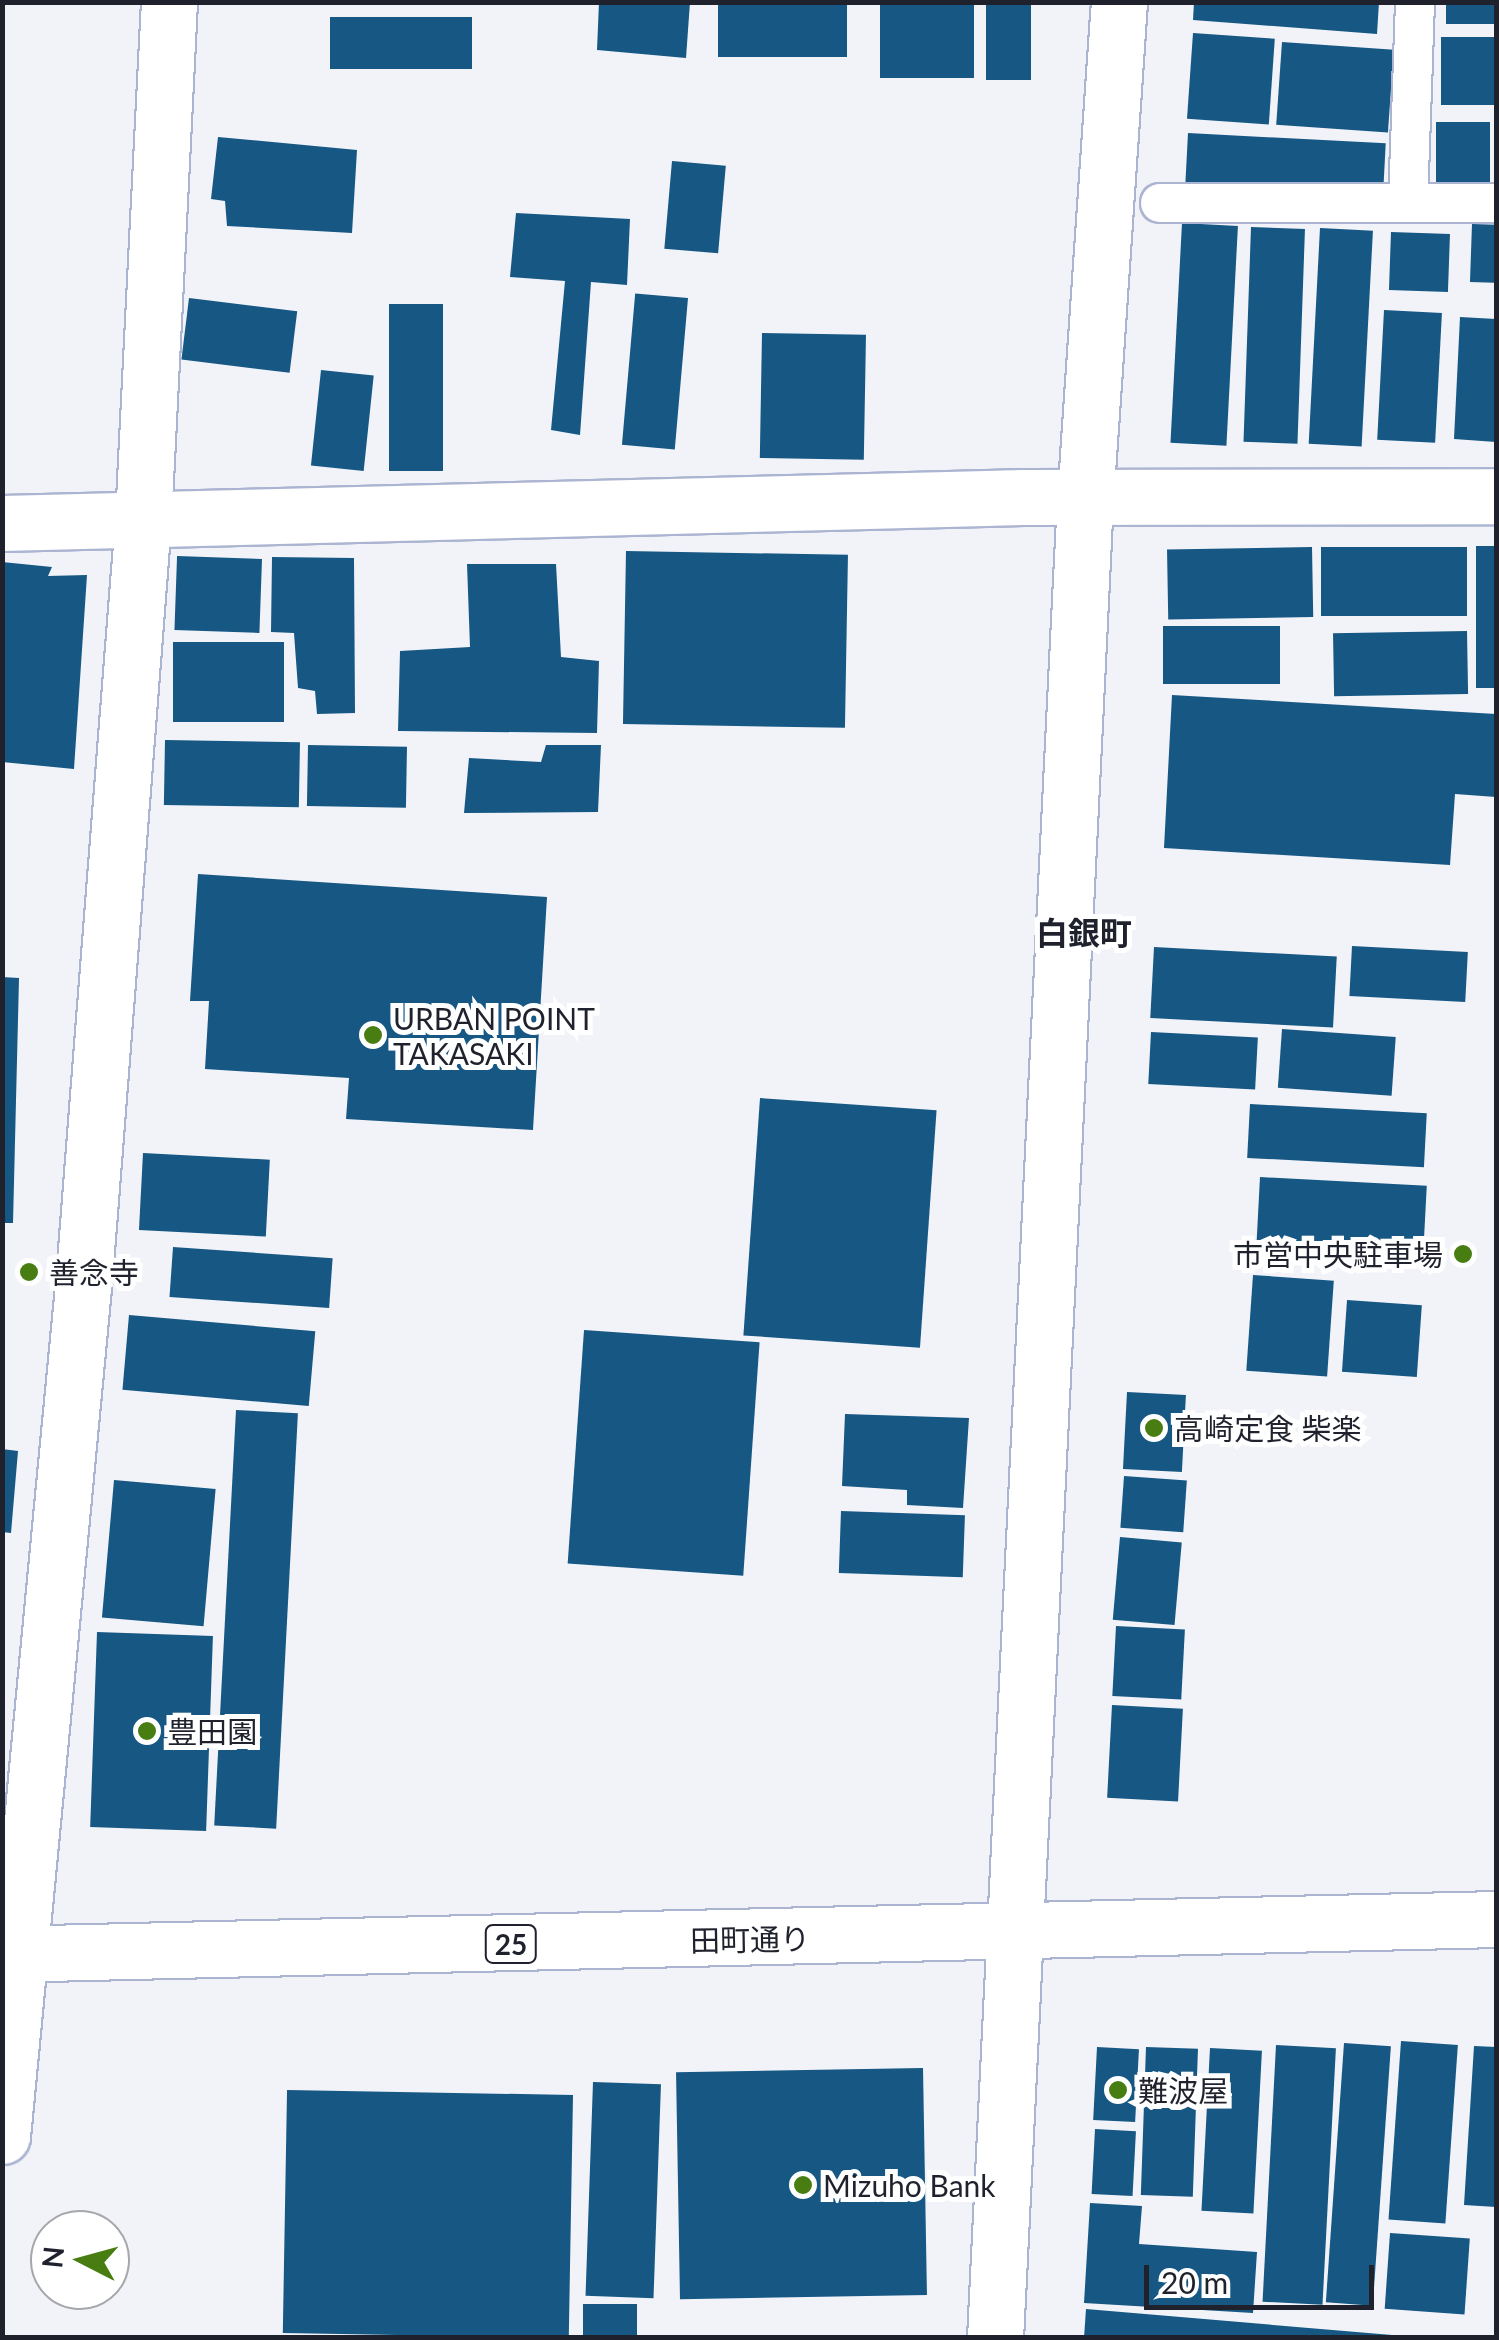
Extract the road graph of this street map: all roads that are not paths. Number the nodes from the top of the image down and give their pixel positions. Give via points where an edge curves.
1 (169, 2) edge
2 (1118, 2) edge
3 (1415, 2) edge
4 (1160, 203) dead end
5 (1408, 203) junction
6 (1496, 203) edge
7 (1496, 496) edge
8 (1085, 500) junction
9 (143, 520) junction
10 (2, 523) edge
11 (1496, 1919) edge
12 (1020, 1929) junction
13 (10, 1953) edge
14 (2, 2136) edge
15 (995, 2338) edge

1 - 9 street
2 - 8 street
3 - 5 lane
4 - 5 lane
5 - 6 lane
7 - 8 street
8 - 9 street
8 - 12 street
9 - 10 street
9 - 13 street
11 - 12 street, 田町通り / 25
12 - 13 street, 田町通り / 25
12 - 15 street
13 - 14 street

